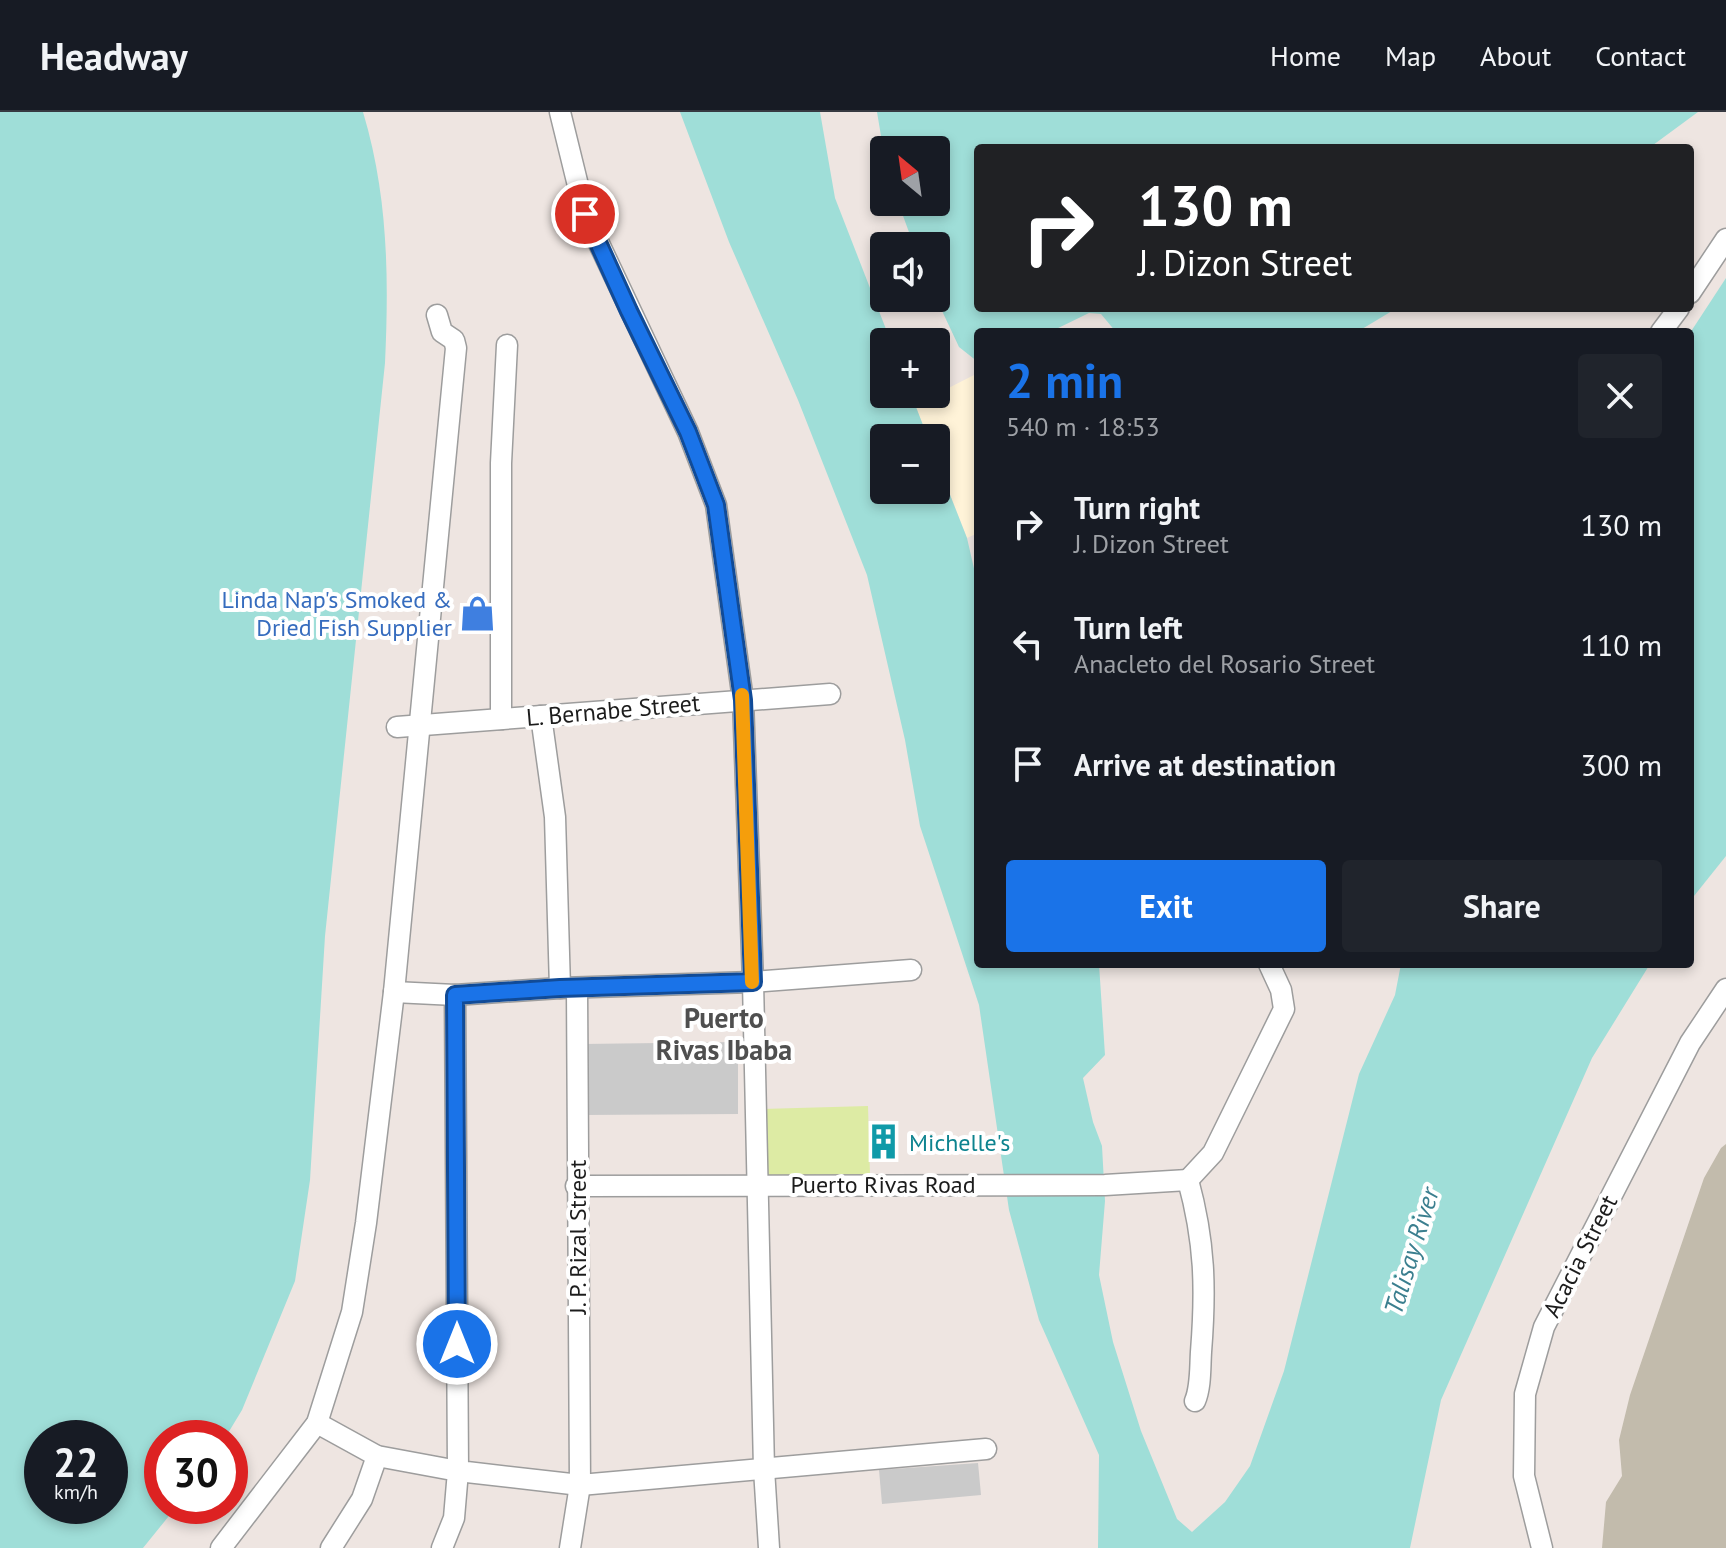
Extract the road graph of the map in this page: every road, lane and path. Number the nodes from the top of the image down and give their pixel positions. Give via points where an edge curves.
1 (560, 112) edge
2 (1726, 239) edge
3 (1694, 287) edge
4 (437, 315) dead end
5 (507, 345) dead end
6 (830, 694) dead end
7 (743, 700) junction
8 (541, 716) junction
9 (501, 719) junction
10 (397, 727) dead end
11 (419, 727) junction
12 (1271, 968) edge
13 (911, 970) dead end
14 (753, 982) junction
15 (569, 989) junction
16 (1726, 989) edge
17 (394, 992) junction
18 (455, 995) junction
19 (1188, 1180) junction
20 (757, 1185) junction
21 (576, 1186) junction
22 (1195, 1401) dead end
23 (317, 1423) junction
24 (986, 1449) dead end
25 (377, 1456) junction
26 (764, 1469) junction
27 (458, 1471) junction
28 (580, 1485) junction
29 (221, 1548) edge
30 (331, 1548) edge
31 (442, 1548) edge
32 (570, 1548) edge
33 (769, 1548) edge
34 (1542, 1548) edge

1 - 7 street via 585,214 688,432 716,505
2 - 3 street
4 - 11 street via 442,332 456,348
5 - 9 street via 501,463
6 - 7 street, L. Bernabe Street
7 - 8 street, L. Bernabe Street
7 - 14 street
8 - 9 street, L. Bernabe Street
8 - 15 street, J. P. Rizal Street
9 - 11 street, L. Bernabe Street
10 - 11 street, L. Bernabe Street
11 - 17 street
12 - 19 street via 1284,1009 1213,1153
13 - 14 street
14 - 15 street
14 - 20 street
15 - 18 street
15 - 21 street, J. P. Rizal Street
16 - 34 street, Acacia Street via 1690,1043 1544,1327 1525,1394 1524,1476
17 - 18 street
17 - 23 street via 352,1312
18 - 27 street
19 - 20 street, Puerto Rivas Road via 1105,1185
19 - 22 street via 1204,1260
20 - 21 street, Puerto Rivas Road
20 - 26 street
21 - 28 street, J. P. Rizal Street
23 - 25 street
23 - 29 street
24 - 26 street
25 - 27 street
25 - 30 street via 362,1499
26 - 28 street
26 - 33 street
27 - 28 street
27 - 31 street via 454,1518
28 - 32 street, J. P. Rizal Street

